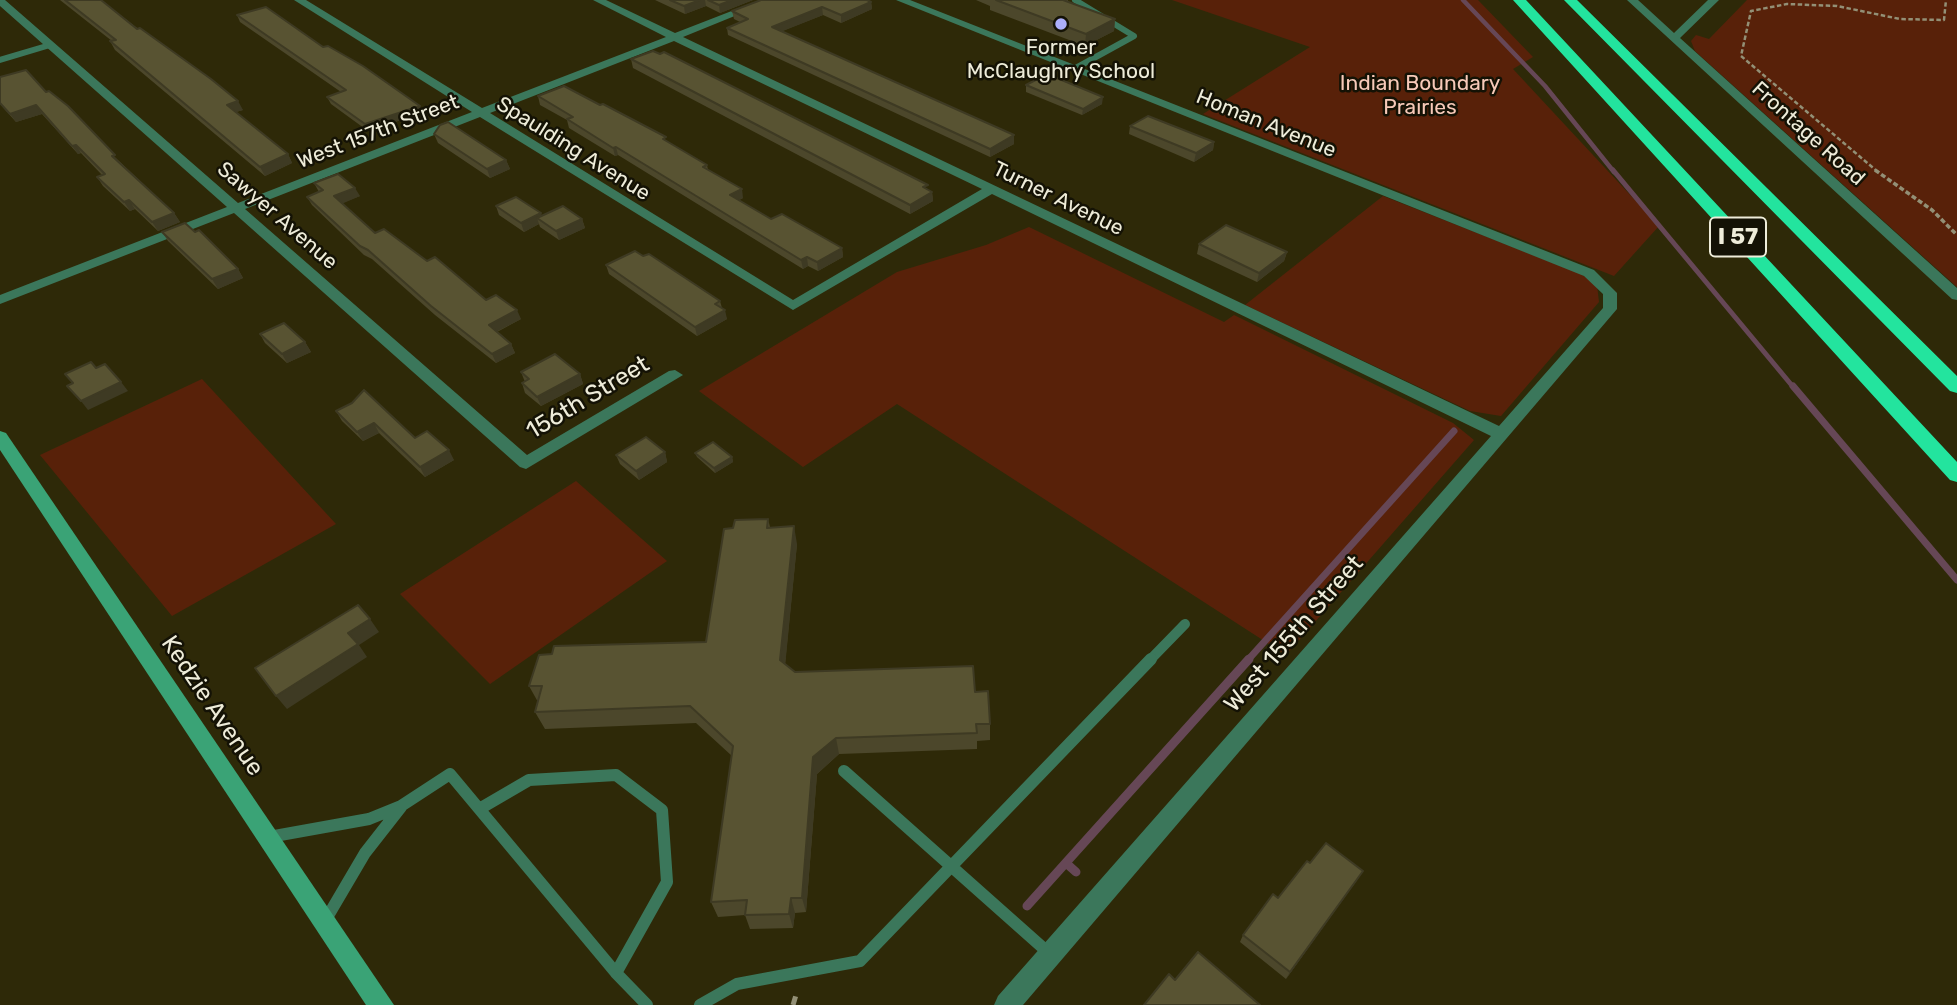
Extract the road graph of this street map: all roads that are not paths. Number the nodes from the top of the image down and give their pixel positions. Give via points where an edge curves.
1 (299, 0) edge
2 (598, 0) edge
3 (769, 0) edge
4 (901, 0) edge
5 (1075, 0) edge
6 (1519, 0) edge
7 (1632, 0) edge
8 (1714, 0) edge
9 (0, 1) edge
10 (1572, 1) edge
11 (674, 37) junction
12 (1674, 38) junction
13 (50, 45) junction
14 (0, 60) edge
15 (1074, 69) junction
16 (479, 113) junction
17 (990, 190) junction
18 (236, 208) junction
19 (1610, 293) joint
20 (1957, 296) edge
21 (0, 300) edge
22 (675, 375) dead end
23 (1957, 387) edge
24 (1501, 434) junction
25 (0, 437) edge
26 (526, 463) joint
27 (1957, 475) edge
28 (1185, 624) dead end
29 (844, 771) dead end
30 (401, 806) junction
31 (481, 808) junction
32 (268, 837) junction
33 (951, 867) junction
34 (325, 921) junction
35 (1051, 956) junction
36 (615, 973) junction
37 (381, 1005) edge
38 (647, 1005) edge
39 (701, 1005) edge
40 (1007, 1005) edge

1 - 16 street, Spaulding Avenue
2 - 11 street, Turner Avenue
3 - 11 street, West 157th Street
4 - 15 street, Homan Avenue
5 - 15 lane via 1134,36
6 - 27 highway, I 57
7 - 12 street, Frontage Road
8 - 12 street
9 - 13 street, Sawyer Avenue
10 - 23 highway, I 57
11 - 16 street, West 157th Street
11 - 17 street, Turner Avenue
12 - 20 street, Frontage Road
13 - 14 lane
13 - 18 street, Sawyer Avenue
15 - 19 street, Homan Avenue via 1589,273
16 - 17 street, Spaulding Avenue via 793,306
16 - 18 street, West 157th Street
17 - 24 street, Turner Avenue
18 - 21 street, West 157th Street
18 - 26 street, Sawyer Avenue
19 - 24 street, West 155th Street via 1610,309
22 - 26 street, 156th Street
24 - 35 street, West 155th Street
25 - 32 main road, Kedzie Avenue
28 - 33 lane
29 - 33 lane
30 - 31 lane via 450,774
30 - 32 lane via 369,819
30 - 34 lane via 365,853
31 - 36 lane
31 - 36 lane via 529,780 616,775 662,810 667,882
32 - 34 main road, Kedzie Avenue
33 - 35 lane
33 - 39 lane via 860,961 737,984
34 - 37 main road, Kedzie Avenue
35 - 40 street, West 155th Street
36 - 38 lane

